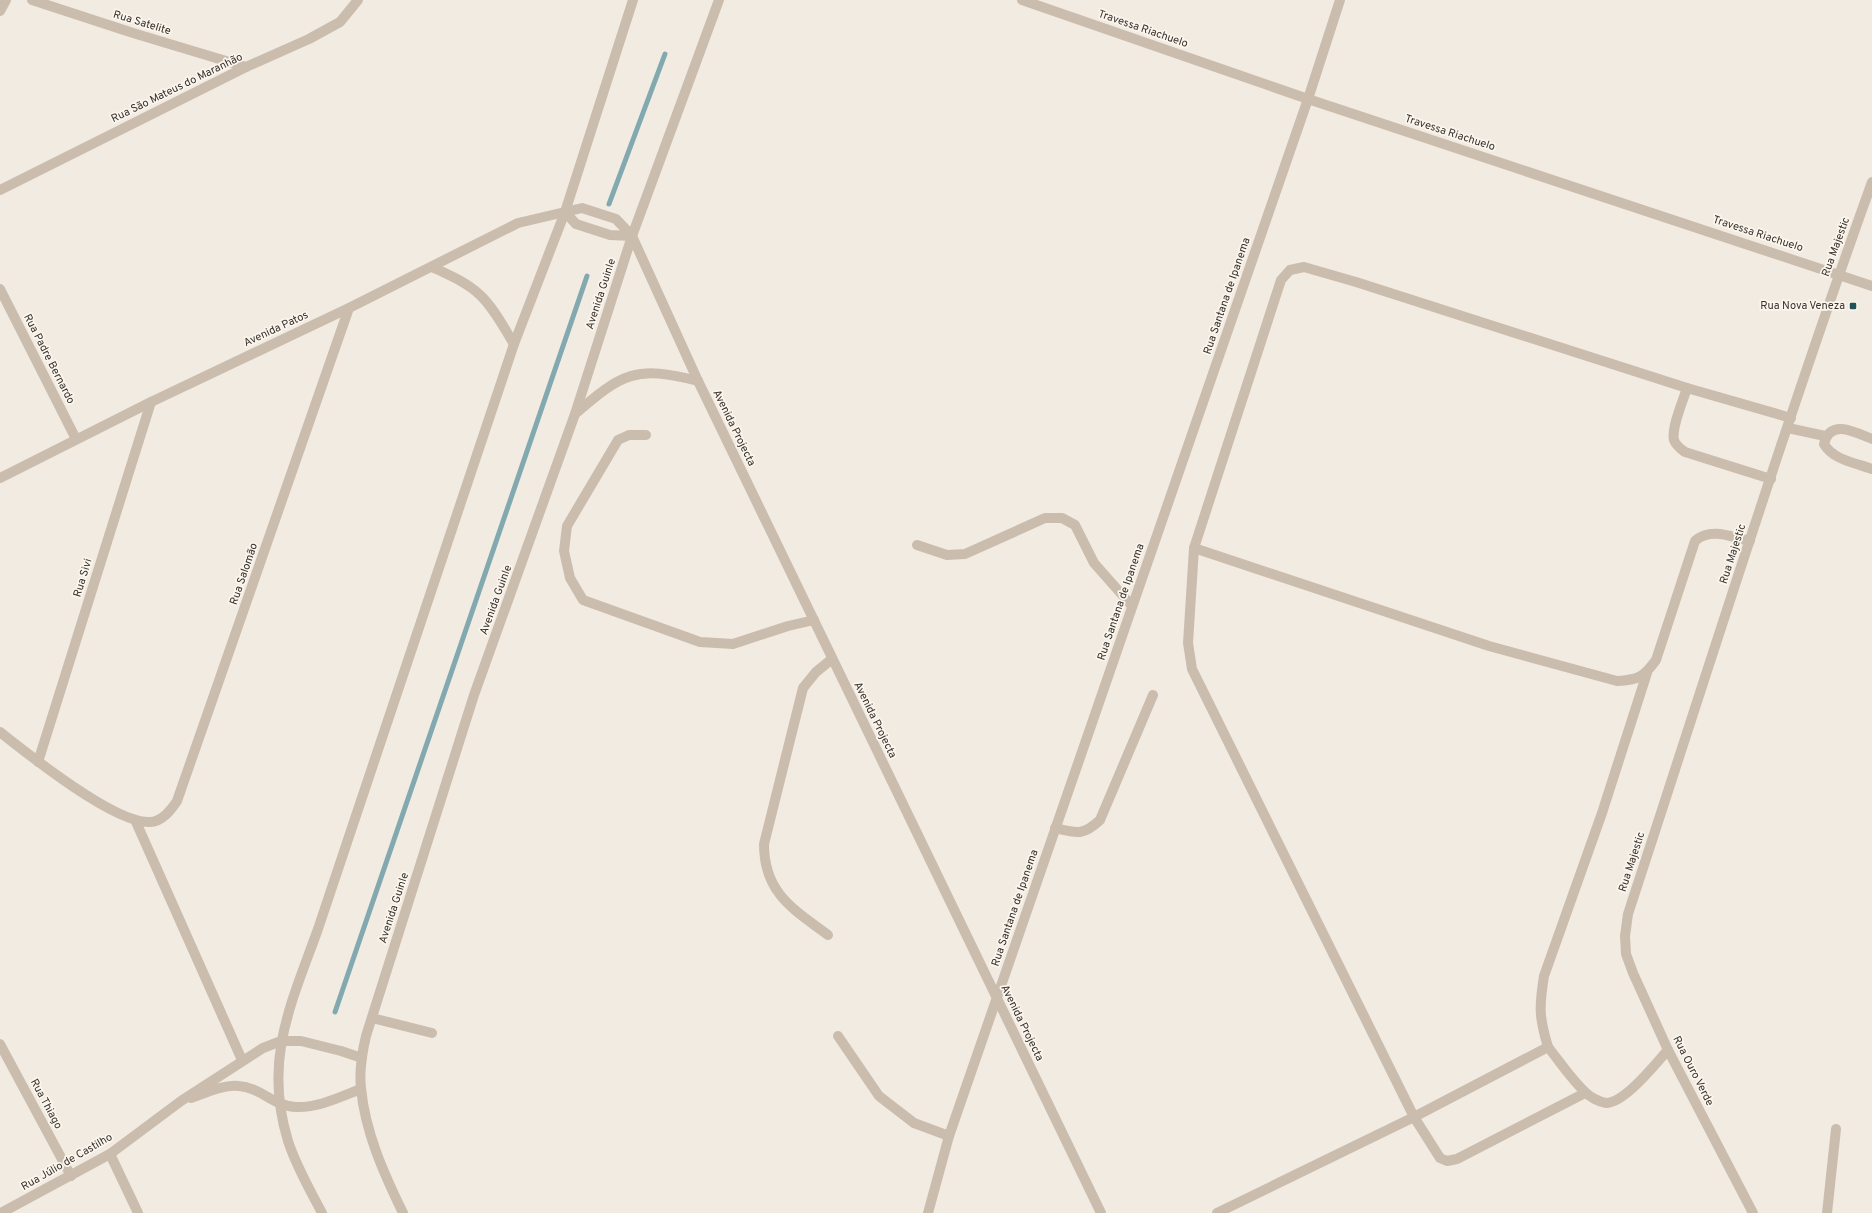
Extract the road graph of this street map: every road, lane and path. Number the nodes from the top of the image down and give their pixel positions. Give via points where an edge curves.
1 (6, 0) edge
2 (32, 0) edge
3 (358, 0) edge
4 (633, 0) edge
5 (719, 0) edge
6 (1022, 0) edge
7 (1340, 0) edge
8 (0, 11) edge
9 (246, 67) junction
10 (1308, 99) junction
11 (1872, 182) edge
12 (0, 190) edge
13 (565, 212) junction
14 (632, 236) junction
15 (432, 267) junction
16 (1839, 274) junction
17 (1872, 286) edge
18 (0, 289) edge
19 (349, 308) junction
20 (514, 344) junction
21 (698, 381) junction
22 (1687, 388) junction
23 (151, 402) junction
24 (575, 414) junction
25 (1791, 418) junction
26 (1788, 428) junction
27 (646, 435) dead end
28 (1826, 436) junction
29 (76, 439) junction
30 (1872, 439) edge
31 (1872, 469) edge
32 (0, 478) edge
33 (1771, 479) junction
34 (1750, 541) junction
35 (917, 545) dead end
36 (1194, 548) junction
37 (1132, 606) junction
38 (814, 620) junction
39 (832, 659) junction
40 (1647, 673) junction
41 (1153, 695) dead end
42 (0, 732) edge
43 (38, 762) junction
44 (136, 822) junction
45 (1055, 828) junction
46 (828, 936) dead end
47 (1625, 936) joint
48 (996, 998) junction
49 (372, 1018) junction
50 (432, 1033) dead end
51 (838, 1036) dead end
52 (281, 1041) junction
53 (0, 1044) edge
54 (1548, 1047) junction
55 (1668, 1050) junction
56 (362, 1058) junction
57 (242, 1060) junction
58 (361, 1089) junction
59 (1586, 1093) junction
60 (182, 1101) junction
61 (279, 1104) junction
62 (1414, 1117) junction
63 (1836, 1129) dead end
64 (950, 1136) junction
65 (110, 1154) junction
66 (70, 1176) junction
67 (1, 1213) edge
68 (138, 1213) edge
69 (322, 1213) edge
70 (403, 1213) edge
71 (928, 1213) edge
72 (1101, 1213) edge
73 (1217, 1213) edge
74 (1753, 1213) edge
75 (1827, 1213) edge

1 - 8 street
2 - 9 street, Rua Satelite
3 - 9 street, Rua São Mateus do Maranhão via 340,22
4 - 13 street
5 - 14 street, Avenida Guinle
6 - 10 street, Travessa Riachuelo
7 - 10 street, Rua Santana de Ipanema
9 - 12 street, Rua São Mateus do Maranhão
10 - 16 street, Travessa Riachuelo
10 - 37 street, Rua Santana de Ipanema
11 - 16 street, Rua Majestic
13 - 14 street via 576,224 610,235
13 - 14 street, Avenida Patos via 582,208 616,219
13 - 15 street, Avenida Patos via 518,223
13 - 20 street
14 - 21 street, Avenida Projecta
14 - 24 street, Avenida Guinle
15 - 19 street, Avenida Patos
15 - 20 street via 458,279 481,296
16 - 17 street, Travessa Riachuelo
16 - 25 street, Rua Majestic
18 - 29 street, Rua Padre Bernardo
19 - 23 street, Avenida Patos
19 - 44 street, Rua Salomão via 177,801 167,815 151,822
20 - 52 street
21 - 24 street via 668,373 645,373 622,379 605,388
21 - 38 street, Avenida Projecta
22 - 25 street
22 - 33 street via 1674,430 1674,441 1678,447 1685,452
22 - 36 street via 1356,282 1304,267 1290,270 1281,280
23 - 29 street, Avenida Patos
23 - 43 street, Rua Sivi
24 - 49 street, Avenida Guinle via 474,695
25 - 26 street, Rua Majestic
26 - 28 street
26 - 33 street, Rua Majestic
27 - 38 street via 629,435 618,440 567,526 564,551 570,578 583,600 700,642 733,644
28 - 30 street via 1839,428
28 - 31 street via 1824,444 1828,452
29 - 32 street, Avenida Patos
33 - 34 street, Rua Majestic
34 - 40 street via 1712,533 1702,535 1695,541 1656,660
34 - 47 street, Rua Majestic via 1628,914
35 - 37 street via 947,555 965,554 1045,518 1062,518 1074,525 1094,563
36 - 40 street via 1489,646 1617,681 1634,680
36 - 62 street via 1188,643 1192,669
37 - 45 street, Rua Santana de Ipanema
38 - 39 street, Avenida Projecta
39 - 46 street via 816,672 803,688 764,844 764,859 770,880 785,903
39 - 48 street, Avenida Projecta
40 - 54 street via 1602,813 1544,976 1540,1022
41 - 45 street via 1100,820 1090,830 1077,834
42 - 43 street
43 - 44 street via 113,812
44 - 57 street
45 - 48 street, Rua Santana de Ipanema
47 - 55 street, Rua Ouro Verde via 1626,954 1633,973
48 - 64 street, Rua Santana de Ipanema
48 - 72 street, Avenida Projecta
49 - 50 street
49 - 56 street, Avenida Guinle
51 - 64 street via 879,1096 914,1123
52 - 56 street via 302,1041
52 - 57 street, Rua Júlio de Castilho
52 - 61 street via 278,1067
53 - 66 street, Rua Thiago
54 - 59 street
54 - 62 street
55 - 59 street via 1616,1100 1607,1103 1598,1101
55 - 74 street, Rua Ouro Verde
56 - 58 street, Avenida Guinle
57 - 60 street, Rua Júlio de Castilho
58 - 61 street via 308,1107
58 - 70 street, Avenida Guinle via 370,1135
59 - 62 street via 1457,1159 1447,1161 1440,1158
60 - 61 street, Rua Júlio de Castilho via 239,1086 257,1091
60 - 65 street, Rua Júlio de Castilho
61 - 69 street via 288,1142
62 - 73 street
63 - 75 street
64 - 71 street, Rua Santana de Ipanema
65 - 66 street, Rua Júlio de Castilho
65 - 68 street
66 - 67 street, Rua Júlio de Castilho

